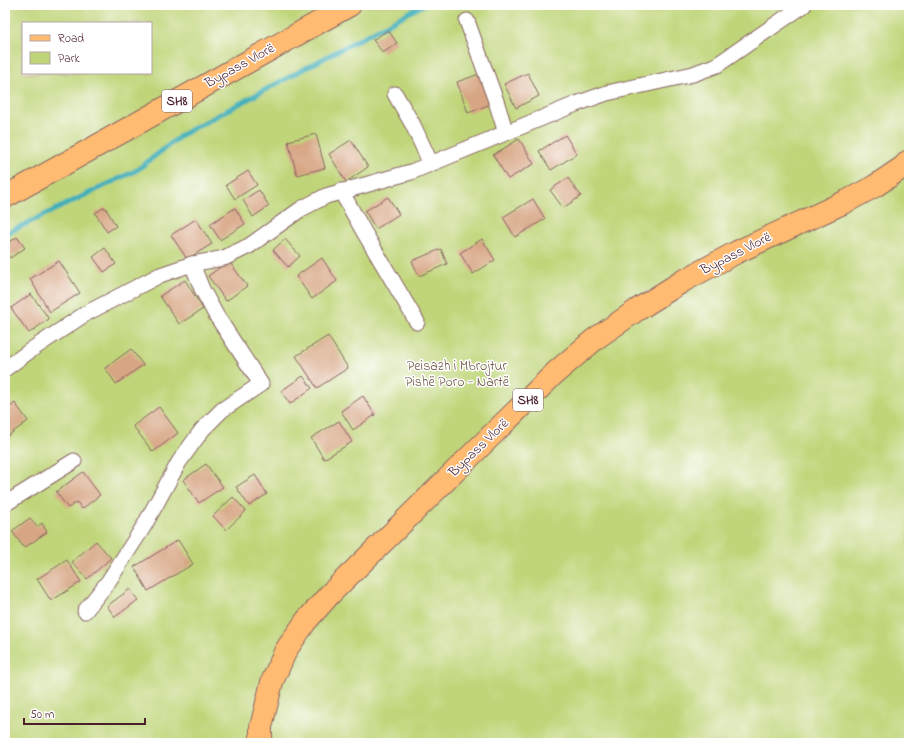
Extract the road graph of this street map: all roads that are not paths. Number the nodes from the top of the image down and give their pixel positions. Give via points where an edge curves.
1 (350, 5) edge
2 (804, 5) edge
3 (467, 21) dead end
4 (395, 94) dead end
5 (506, 133) junction
6 (909, 162) edge
7 (431, 164) junction
8 (341, 191) junction
9 (5, 197) edge
10 (192, 264) junction
11 (417, 322) dead end
12 (5, 369) edge
13 (74, 461) dead end
14 (5, 504) edge
15 (85, 611) dead end
16 (261, 743) edge

1 - 9 main road, Bypass Vlorë / SH8
2 - 5 street via 717,65 692,74 607,93
3 - 5 street
4 - 7 street
5 - 7 street
6 - 16 main road, Bypass Vlorë / SH8 via 875,186 737,252 683,282 637,310 555,373 330,594 306,621 286,650 272,682 261,727
7 - 8 street
8 - 10 street via 301,209 249,246 224,258
8 - 11 street
10 - 12 street via 160,275 85,314
10 - 15 street via 216,315 260,384 222,410 202,430 179,462 144,526 108,582
13 - 14 street

